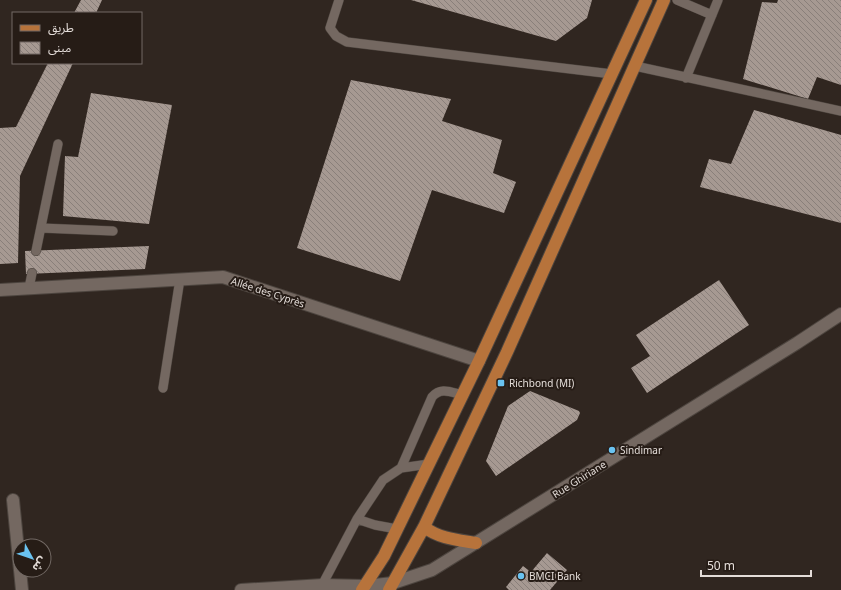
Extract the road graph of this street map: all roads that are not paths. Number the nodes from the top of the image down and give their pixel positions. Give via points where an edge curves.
1 (339, 0) edge
2 (646, 0) edge
3 (664, 0) edge
4 (677, 0) edge
5 (718, 0) edge
6 (712, 14) junction
7 (635, 66) junction
8 (612, 74) junction
9 (686, 78) junction
10 (841, 110) edge
11 (58, 144) dead end
12 (41, 228) junction
13 (113, 230) dead end
14 (36, 251) dead end
15 (32, 273) dead end
16 (180, 280) junction
17 (29, 288) junction
18 (0, 290) edge
19 (841, 314) edge
20 (479, 361) junction
21 (163, 388) dead end
22 (463, 395) junction
23 (429, 464) junction
24 (401, 468) junction
25 (14, 500) dead end
26 (357, 519) junction
27 (424, 527) junction
28 (397, 529) junction
29 (17, 538) edge
30 (476, 543) junction
31 (21, 578) edge
32 (391, 587) edge
33 (321, 588) edge
34 (365, 589) edge
35 (22, 590) edge
36 (241, 590) edge

1 - 8 lane via 330,28 336,36 347,42
2 - 8 main road
3 - 7 main road
4 - 6 lane
5 - 6 lane
6 - 9 lane
7 - 9 lane
7 - 27 main road
8 - 20 main road
9 - 10 lane
11 - 12 lane
12 - 13 lane
12 - 14 lane
15 - 17 lane
16 - 17 street, Allée des Cyprès
16 - 20 street, Allée des Cyprès via 223,277
16 - 21 lane
17 - 18 street, Allée des Cyprès
19 - 30 street, Rue Ghiriane
20 - 22 main road
22 - 23 main road
22 - 24 lane via 447,391 437,392 432,397
23 - 24 lane
23 - 28 main road
24 - 26 lane via 383,480
25 - 29 street
26 - 28 lane
26 - 33 lane
27 - 30 main road via 444,538
27 - 32 main road
28 - 34 main road
30 - 32 street, Rue Ghiriane via 432,570
31 - 35 street
32 - 34 street, Rue Ghiriane
33 - 34 street, Rue Ghiriane
33 - 36 street, Rue Ghiriane

